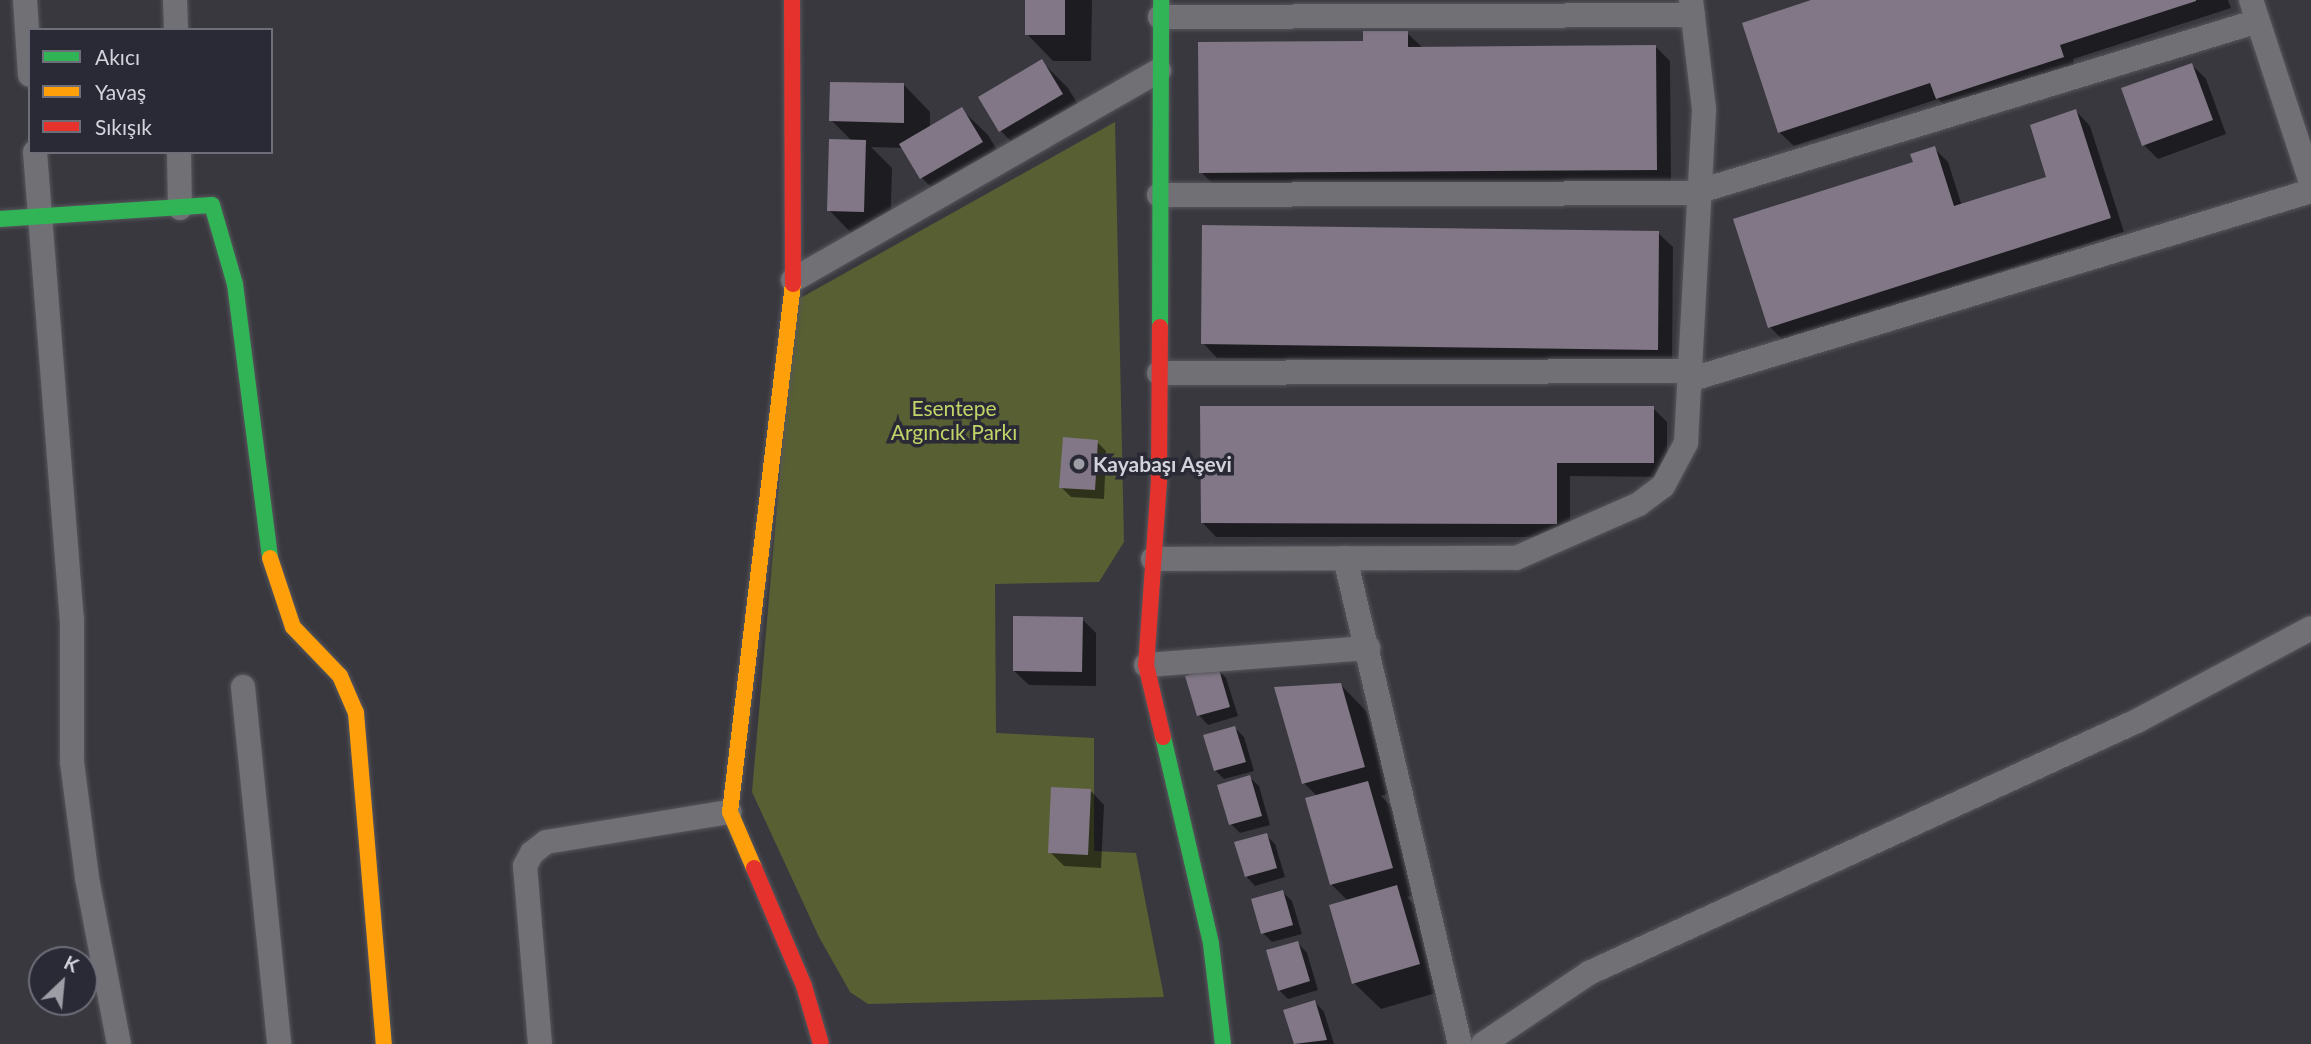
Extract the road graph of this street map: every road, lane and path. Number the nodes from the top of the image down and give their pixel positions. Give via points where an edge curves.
1 (25, 0) edge
2 (175, 0) edge
3 (792, 0) edge
4 (1161, 8) edge
5 (1692, 8) edge
6 (2254, 10) edge
7 (176, 28) edge
8 (28, 45) edge
9 (1159, 70) junction
10 (34, 154) edge
11 (178, 154) edge
12 (2311, 181) edge
13 (2311, 191) edge
14 (1700, 192) junction
15 (1159, 195) junction
16 (180, 208) junction
17 (38, 217) junction
18 (0, 219) edge
19 (793, 280) junction
20 (1159, 373) junction
21 (1690, 375) junction
22 (1345, 558) junction
23 (1153, 559) junction
24 (2311, 628) edge
25 (1368, 648) junction
26 (1146, 665) junction
27 (243, 687) dead end
28 (730, 812) junction
29 (119, 1044) edge
30 (279, 1044) edge
31 (384, 1044) edge
32 (540, 1044) edge
33 (821, 1044) edge
34 (1223, 1044) edge
35 (1460, 1044) edge
36 (1483, 1044) edge

1 - 8 street
2 - 7 street
3 - 19 street
4 - 5 street
4 - 9 street
5 - 14 street via 1704,109
6 - 12 street
6 - 14 street
9 - 15 street
9 - 19 street
10 - 17 street
11 - 16 street
13 - 21 street
14 - 15 street
14 - 21 street
15 - 20 street
16 - 17 street
16 - 31 street via 212,205 235,284 267,551 279,599 302,639 340,676 356,713
17 - 18 street
17 - 29 street via 72,619 72,762
19 - 28 street
20 - 21 street
20 - 23 street
21 - 22 street via 1681,458 1663,486 1639,504 1516,558
22 - 23 street
22 - 25 street
23 - 26 street
24 - 36 street via 2137,721 1589,973
25 - 26 street
25 - 35 street
26 - 34 street via 1213,956
27 - 30 street
28 - 32 street via 546,842 532,853 525,866
28 - 33 street via 804,986

